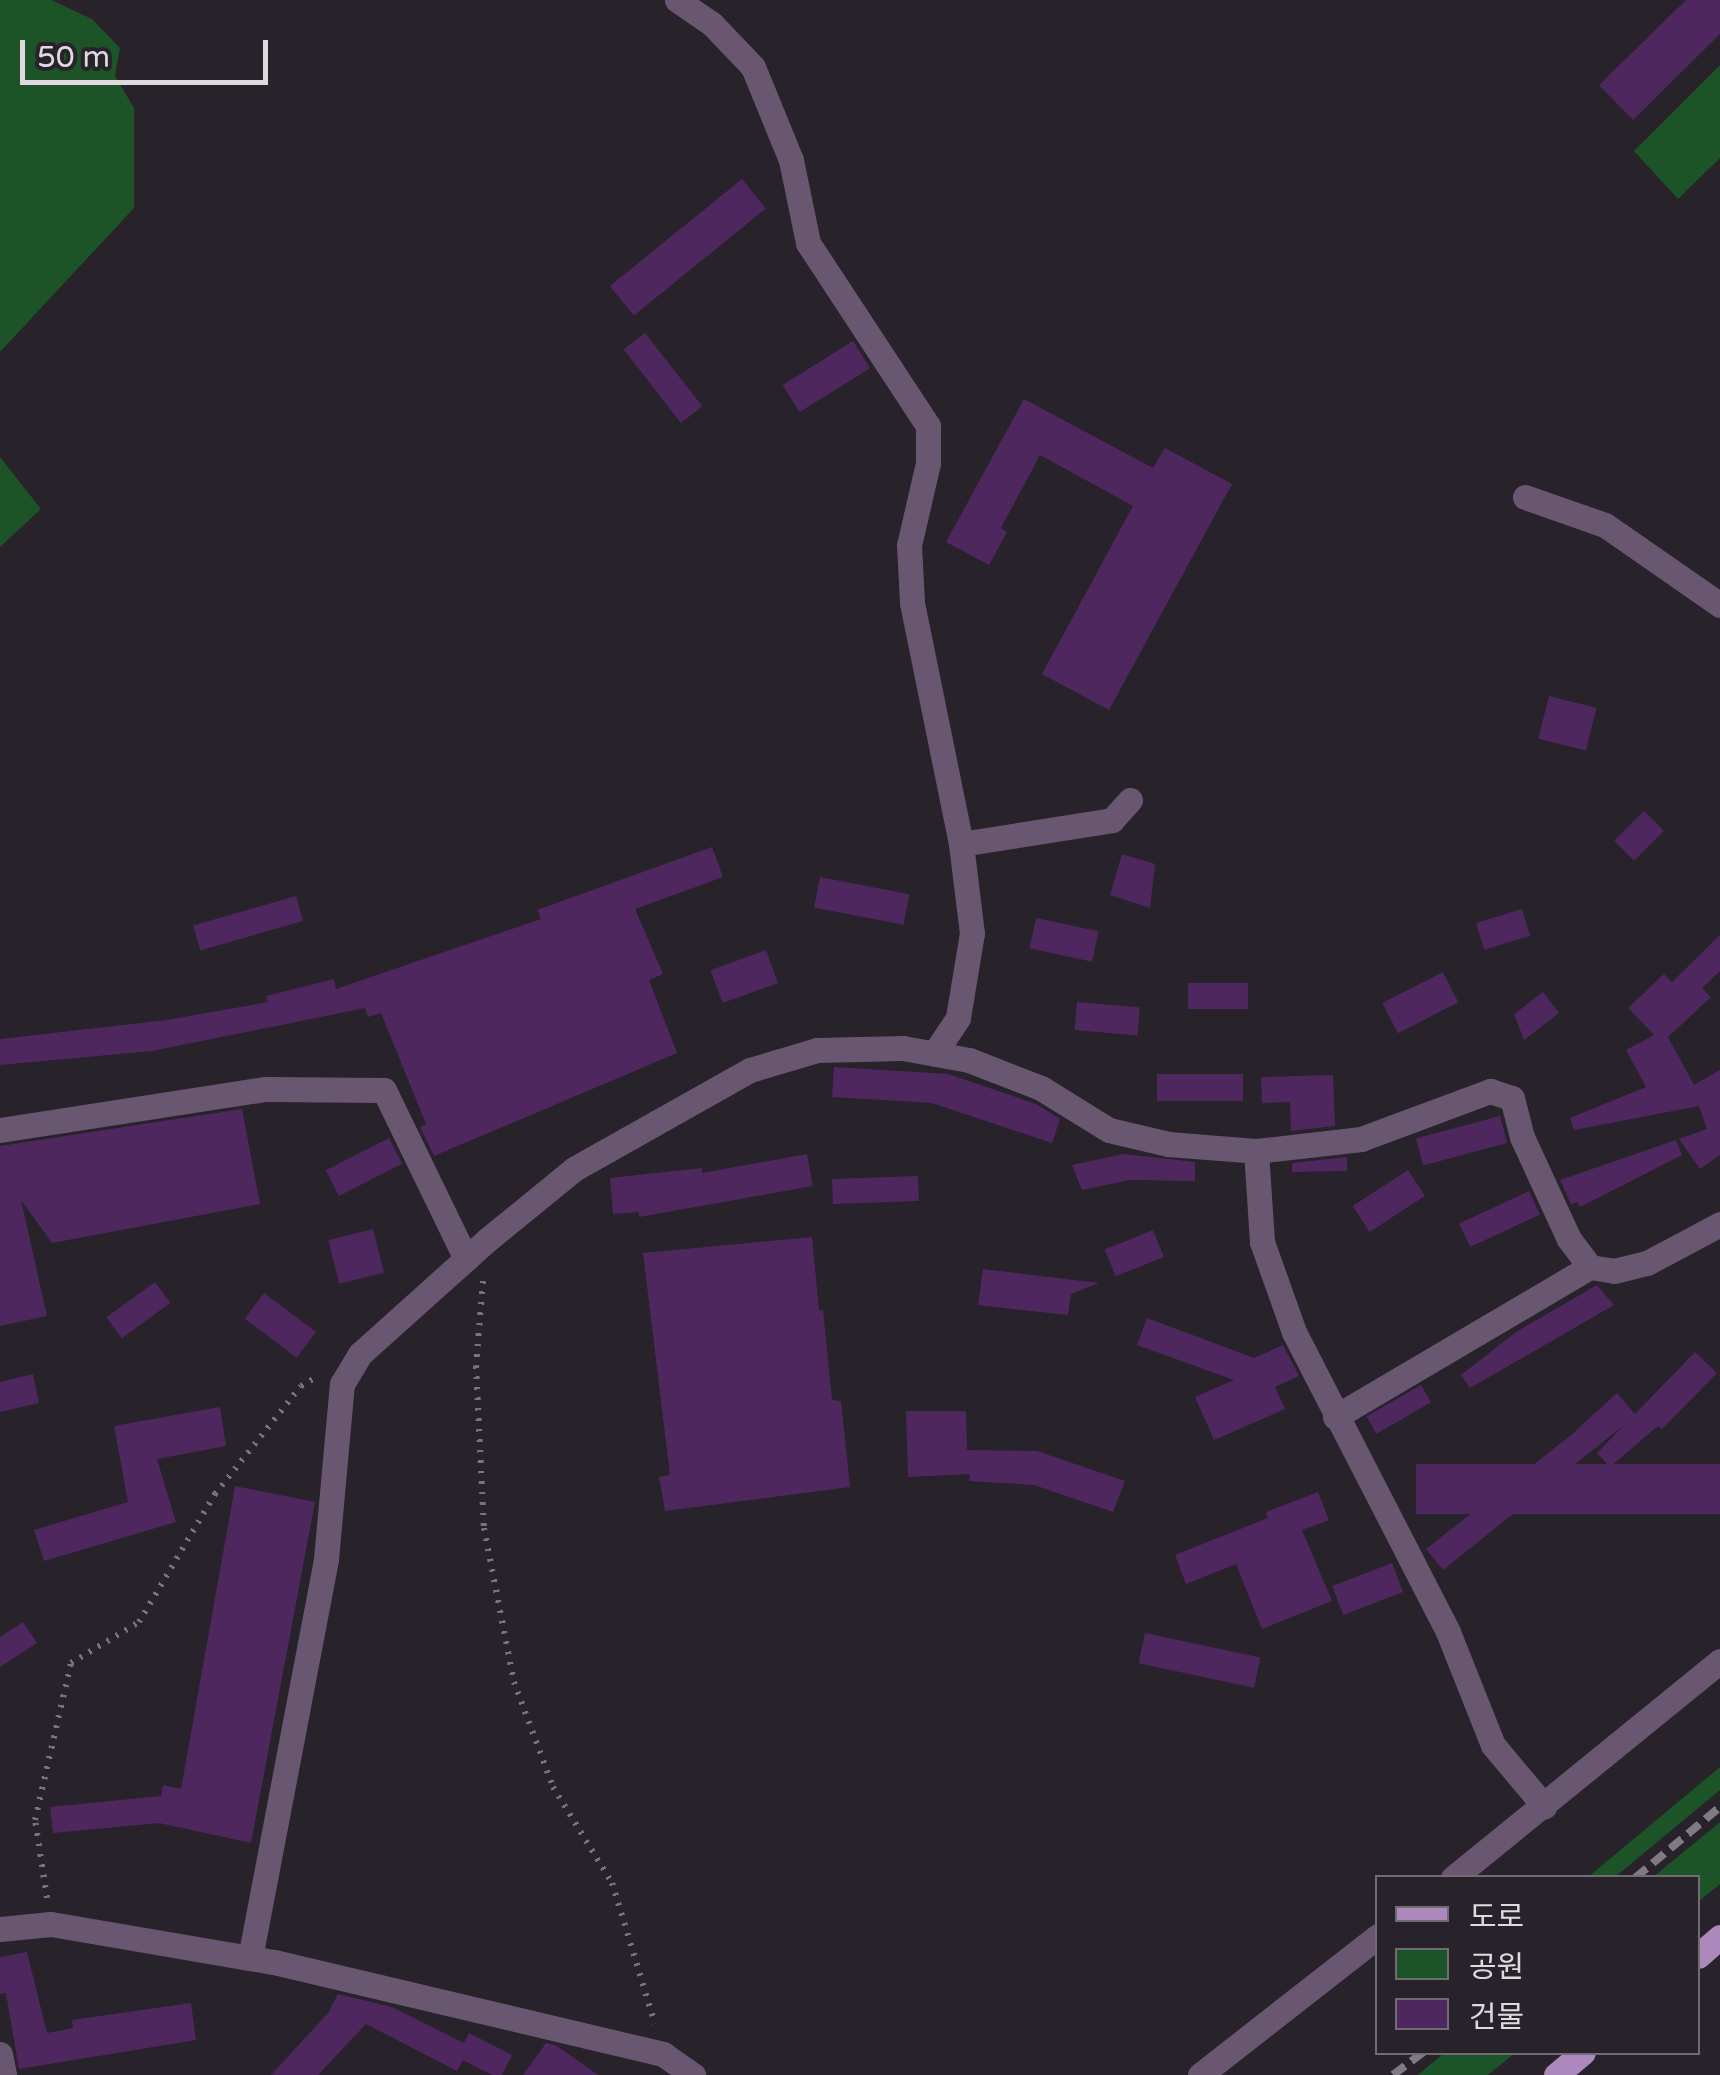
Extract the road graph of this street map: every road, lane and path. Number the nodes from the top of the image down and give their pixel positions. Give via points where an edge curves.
1 (677, 0) edge
2 (1525, 497) dead end
3 (1720, 605) edge
4 (1130, 800) dead end
5 (961, 844) junction
6 (934, 1054) junction
7 (0, 1130) edge
8 (1256, 1152) junction
9 (1720, 1224) edge
10 (487, 1240) junction
11 (466, 1258) junction
12 (1590, 1267) junction
13 (360, 1354) junction
14 (1334, 1418) junction
15 (1720, 1661) edge
16 (1544, 1806) junction
17 (1457, 1875) edge
18 (52, 1924) junction
19 (0, 1929) edge
20 (1720, 1937) edge
21 (1375, 1938) edge
22 (1700, 1954) edge
23 (250, 1958) junction
24 (0, 2054) edge
25 (663, 2054) junction
26 (1579, 2055) edge
27 (4, 2075) edge
28 (693, 2075) edge
29 (1200, 2075) edge
30 (1556, 2075) edge

1 - 5 street via 712,24 753,67 790,160 808,243 928,426 928,463 909,545 912,603
2 - 3 street via 1605,525
4 - 5 street via 1112,820
5 - 6 street via 972,932 958,1018
6 - 8 street via 1041,1088 1109,1130 1168,1144
6 - 10 street via 817,1050 750,1070 574,1169
7 - 11 street via 266,1089 384,1090
8 - 12 street via 1361,1139 1490,1091 1512,1098 1522,1138 1569,1238
8 - 14 street via 1262,1242 1275,1288
9 - 12 street via 1648,1263 1614,1271
10 - 11 street
10 - 25 path via 476,1366 484,1528 514,1682 553,1786 612,1883
11 - 13 street
12 - 14 street
13 - 18 path via 301,1386 215,1494 139,1622 71,1663 35,1820
13 - 23 street via 342,1384 326,1559
14 - 16 street via 1448,1632 1493,1745
15 - 16 street
16 - 17 street
18 - 19 street
18 - 23 street
20 - 22 main road
21 - 29 street
23 - 25 street
24 - 27 street
25 - 28 street
26 - 30 main road

